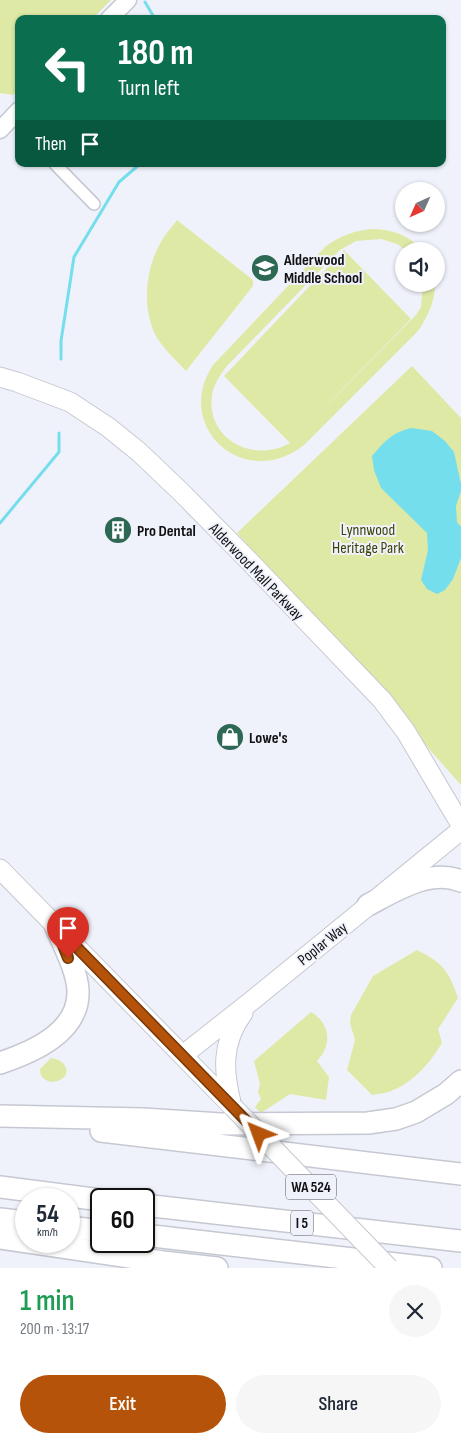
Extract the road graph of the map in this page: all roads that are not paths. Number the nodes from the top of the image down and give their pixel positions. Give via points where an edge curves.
1 (128, 0) edge
2 (113, 15) edge
3 (58, 167) edge
4 (94, 204) dead end
5 (0, 377) edge
6 (461, 825) edge
7 (461, 830) edge
8 (0, 869) edge
9 (461, 881) edge
10 (368, 905) junction
11 (55, 925) junction
12 (254, 999) junction
13 (183, 1055) junction
14 (0, 1063) edge
15 (461, 1082) edge
16 (233, 1107) junction
17 (0, 1117) edge
18 (461, 1174) edge
19 (0, 1187) edge
20 (90, 1199) edge
21 (155, 1206) edge
22 (0, 1219) edge
23 (15, 1221) edge
24 (155, 1237) edge
25 (0, 1238) edge
26 (461, 1241) edge
27 (218, 1268) edge
28 (389, 1268) edge
29 (431, 1268) edge

1 - 2 street
3 - 4 street
5 - 6 main road, Alderwood Mall Parkway via 70,402 116,433 181,492 382,700 406,732
7 - 10 main road, Poplar Way
8 - 11 main road, WA 524
9 - 10 highway via 437,876
10 - 12 main road, Poplar Way
11 - 13 main road, WA 524
11 - 14 highway via 78,990 73,1016 57,1035 45,1043
12 - 13 main road, Poplar Way
12 - 16 main road via 236,1022 229,1038 226,1083
13 - 16 main road, WA 524
15 - 17 highway via 416,1112 368,1123 221,1124
16 - 28 main road, WA 524, bridge
17 - 18 highway
19 - 20 highway
21 - 26 highway, I 5
22 - 23 highway
24 - 29 highway
25 - 27 highway

